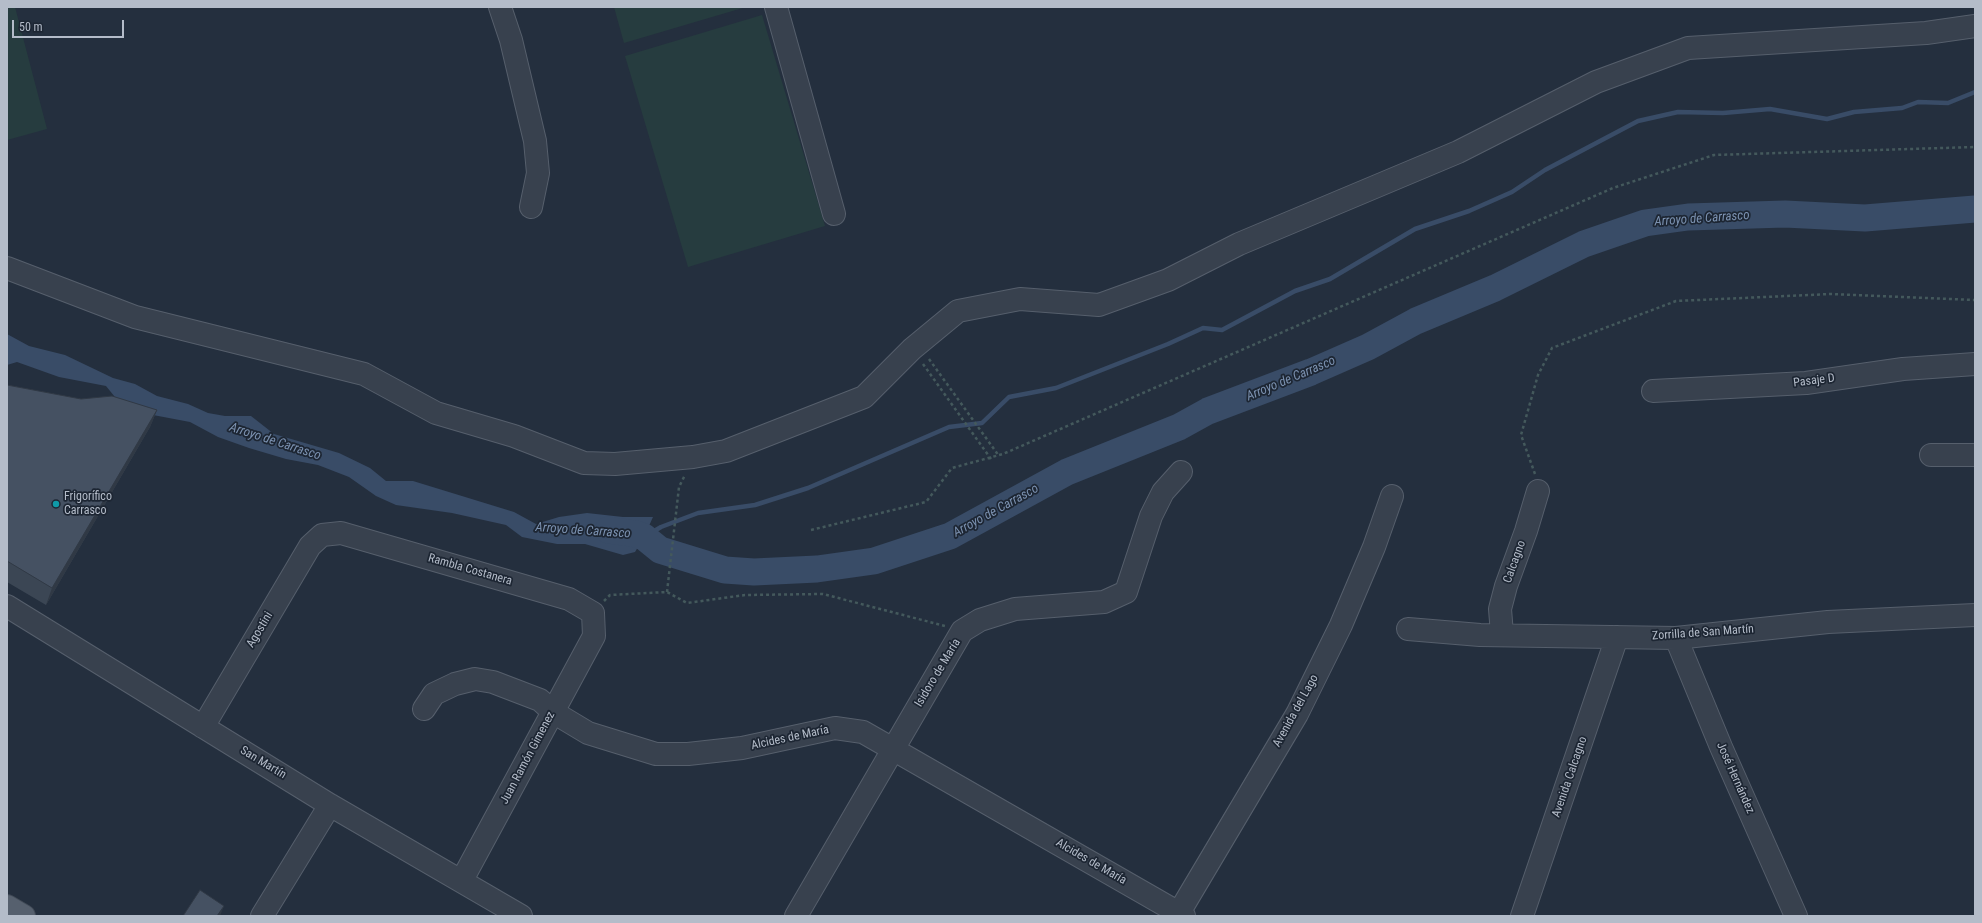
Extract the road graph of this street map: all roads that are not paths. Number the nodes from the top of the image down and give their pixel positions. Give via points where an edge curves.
1 (500, 7) edge
2 (776, 7) edge
3 (1975, 26) edge
4 (531, 207) dead end
5 (834, 214) dead end
6 (7, 268) edge
7 (1975, 364) edge
8 (1653, 391) dead end
9 (1931, 455) dead end
10 (1975, 455) edge
11 (1181, 472) dead end
12 (1538, 491) road end
13 (1392, 496) dead end
14 (322, 536) joint
15 (7, 606) edge
16 (1975, 615) edge
17 (1408, 629) dead end
18 (1502, 634) junction
19 (594, 636) joint
20 (1617, 637) junction
21 (1676, 638) junction
22 (424, 709) dead end
23 (552, 712) junction
24 (203, 727) junction
25 (893, 748) junction
26 (330, 804) junction
27 (462, 880) junction
28 (7, 906) edge
29 (1180, 915) edge
30 (24, 916) edge
31 (262, 916) edge
32 (521, 916) edge
33 (796, 916) edge
34 (1522, 916) edge
35 (1796, 916) edge

1 - 4 street via 511,40 535,141 538,173
2 - 5 street
3 - 6 street via 1926,33 1688,48 1596,82 1458,152 1239,244 1168,280 1099,304 1020,298 958,312 912,349 864,397 726,451 686,458 615,464 584,463 514,436 436,413 364,374 135,317
7 - 8 street, Pasaje D via 1902,369 1806,383
9 - 10 street
11 - 25 street, Isidoro de María via 1163,492 1151,516 1126,592 1104,602 1015,609 980,620 962,631
12 - 18 street, Calcagno via 1500,609
13 - 29 street, Avenida del Lago via 1374,547 1341,625 1297,714
14 - 19 street, Rambla Costanera via 341,533 349,535 569,599 593,613
14 - 24 street, Agostini via 310,546
15 - 24 street, San Martín
16 - 21 street, Zorrilla de San Martín via 1828,622
17 - 18 street, Zorrilla de San Martín via 1480,636
18 - 20 street, Zorrilla de San Martín
19 - 23 street, Juan Ramón Gimenez
20 - 21 street, Zorrilla de San Martín
20 - 34 street, Avenida Calcagno
21 - 35 street, José Hernández
22 - 23 street, Alcides de María via 434,694 454,684 475,679 493,682 540,700
23 - 25 street, Alcides de María via 588,733 656,754 688,754 742,748 835,728 863,732
23 - 27 street, Juan Ramón Gimenez
24 - 26 street, San Martín
25 - 29 street, Alcides de María
25 - 33 street, Isidoro de María
26 - 27 street, San Martín
26 - 31 street
27 - 32 street, San Martín
28 - 30 main road

